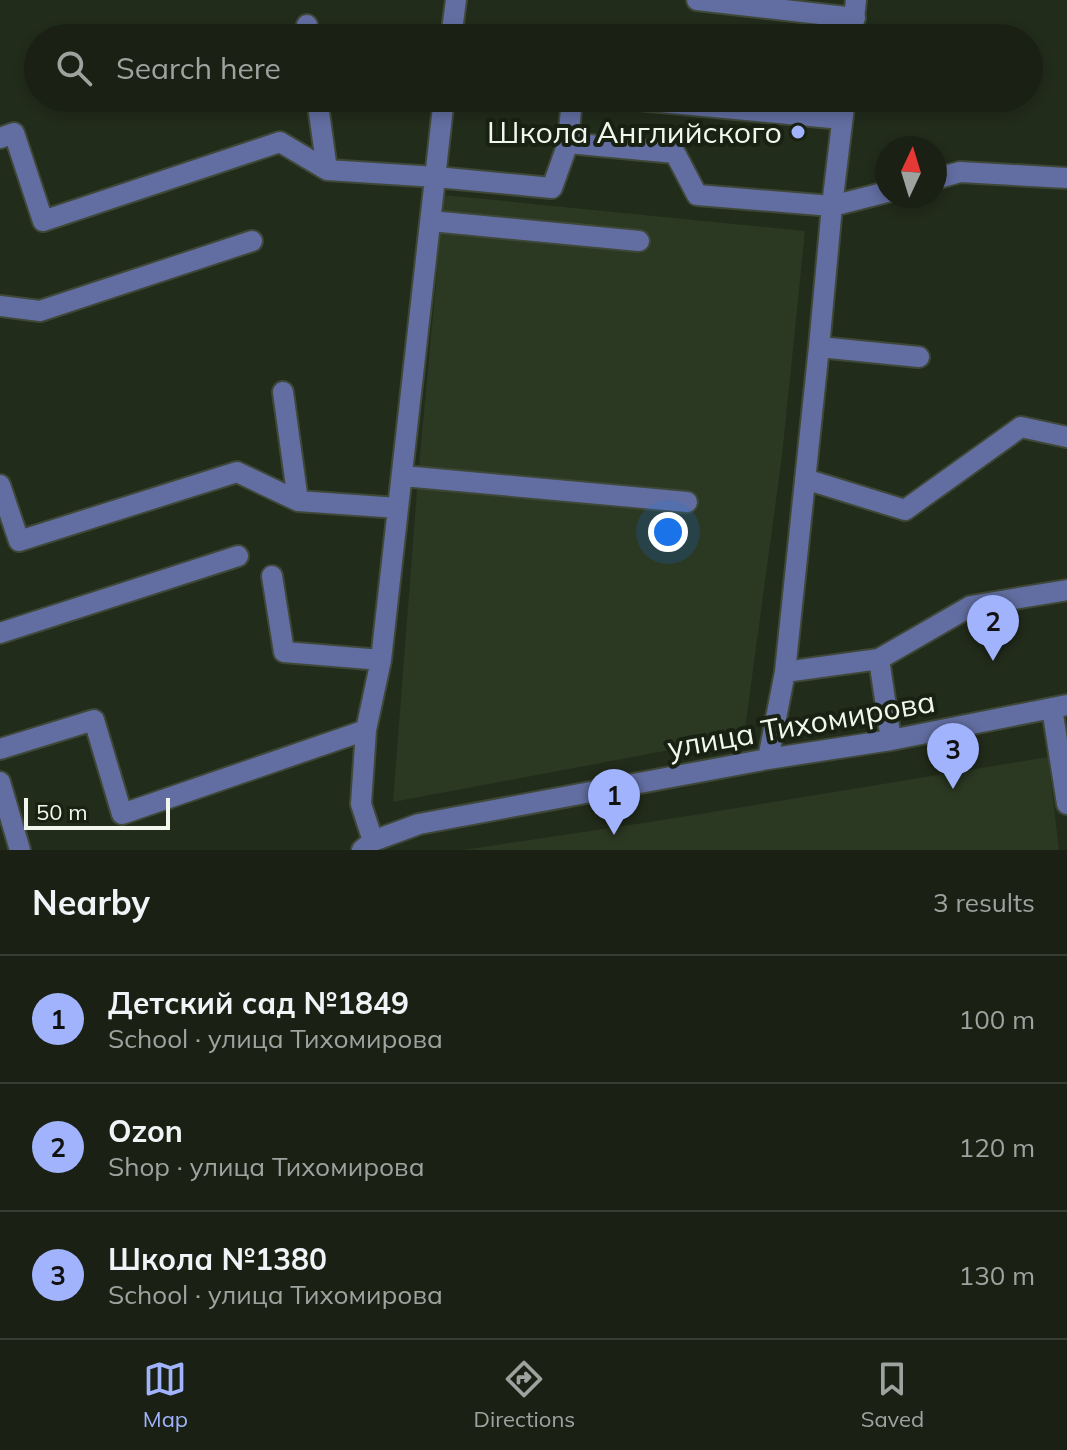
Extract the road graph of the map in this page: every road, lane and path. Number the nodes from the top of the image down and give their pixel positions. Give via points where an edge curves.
1 (456, 0) edge
2 (697, 0) edge
3 (855, 19) edge
4 (453, 24) edge
5 (319, 112) edge
6 (443, 112) edge
7 (571, 112) edge
8 (767, 112) edge
9 (843, 112) edge
10 (842, 119) junction
11 (0, 138) edge
12 (568, 143) junction
13 (327, 170) junction
14 (947, 176) edge
15 (436, 177) junction
16 (1067, 178) edge
17 (875, 195) edge
18 (832, 206) junction
19 (431, 221) junction
20 (252, 241) dead end
21 (639, 241) dead end
22 (0, 306) edge
23 (819, 347) junction
24 (919, 357) dead end
25 (283, 392) dead end
26 (1067, 437) edge
27 (403, 476) junction
28 (805, 479) junction
29 (0, 485) edge
30 (298, 501) junction
31 (687, 502) dead end
32 (398, 508) junction
33 (238, 556) dead end
34 (272, 576) dead end
35 (1067, 590) edge
36 (0, 633) edge
37 (879, 659) junction
38 (381, 660) junction
39 (785, 672) junction
40 (1060, 707) edge
41 (366, 730) junction
42 (891, 740) junction
43 (0, 749) edge
44 (768, 759) junction
45 (0, 782) edge
46 (1067, 804) edge
47 (367, 846) edge
48 (20, 850) edge

1 - 4 street
2 - 3 street
5 - 13 street
6 - 15 street
7 - 12 street
8 - 10 street
9 - 10 street
10 - 18 street
11 - 13 street via 14,133 43,221 280,142
12 - 15 street via 552,188
12 - 18 street via 675,153 697,195
13 - 15 street
14 - 16 street
15 - 19 street
17 - 18 street
18 - 23 street
19 - 21 street
19 - 27 street
20 - 22 street via 40,311
23 - 24 street
23 - 28 street
25 - 30 street
26 - 28 street via 1021,427 905,510
27 - 31 street
27 - 32 street
28 - 39 street
29 - 30 street via 19,541 237,472
30 - 32 street
32 - 38 street
33 - 36 street
34 - 38 street via 284,652
35 - 37 street via 971,606
37 - 39 street
37 - 42 street
38 - 41 street
39 - 44 street
40 - 42 street, улица Тихомирова
40 - 46 street
41 - 43 street via 122,814 94,720
41 - 47 street via 361,804
42 - 44 street, улица Тихомирова
44 - 47 street, улица Тихомирова via 419,824
45 - 48 street

